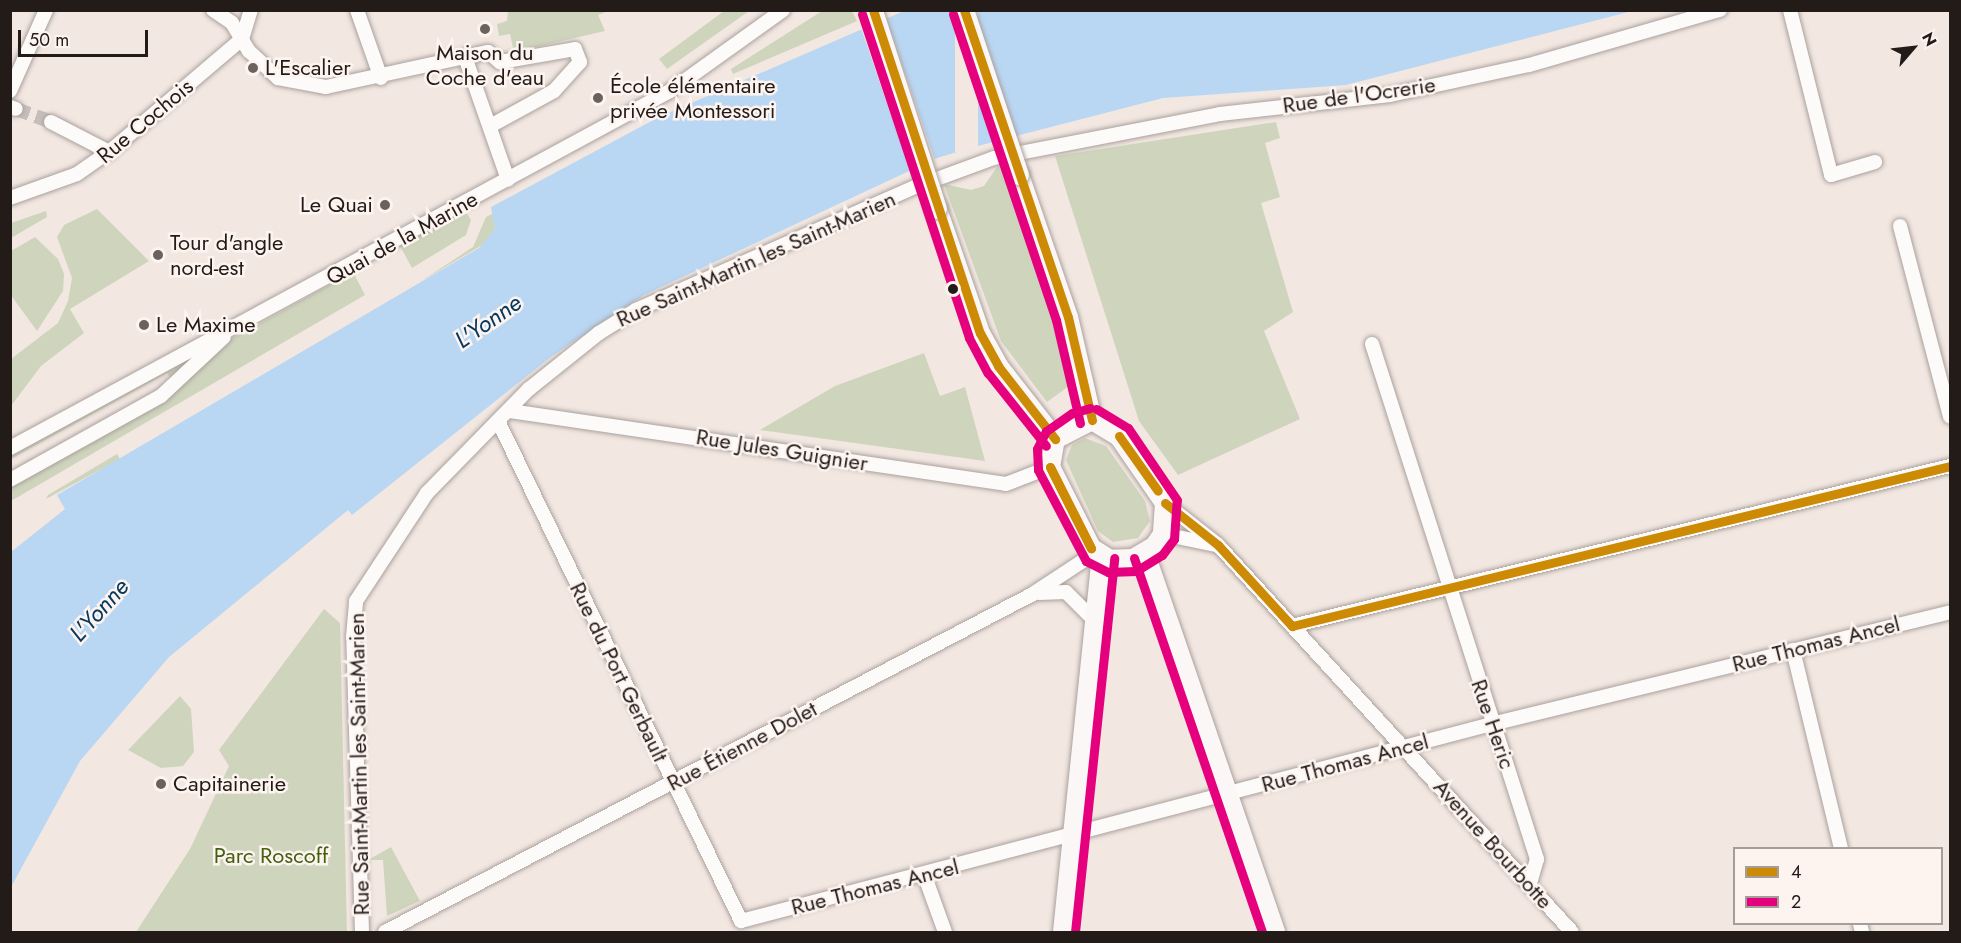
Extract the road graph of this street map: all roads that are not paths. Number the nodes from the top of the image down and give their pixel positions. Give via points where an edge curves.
1 (46, 10) edge
2 (213, 10) edge
3 (250, 10) edge
4 (357, 10) edge
5 (783, 10) edge
6 (964, 10) edge
7 (1720, 10) edge
8 (1790, 10) edge
9 (873, 11) edge
10 (242, 39) junction
11 (465, 57) junction
12 (381, 78) junction
13 (10, 91) edge
14 (51, 122) tunnel mouth
15 (490, 126) junction
16 (109, 152) junction
17 (994, 158) joint
18 (1875, 162) dead end
19 (508, 180) junction
20 (10, 198) edge
21 (1900, 226) dead end
22 (226, 334) junction
23 (1372, 344) dead end
24 (510, 411) junction
25 (1950, 417) edge
26 (1092, 420) junction
27 (498, 422) junction
28 (1055, 439) junction
29 (10, 448) edge
30 (1950, 466) edge
31 (1050, 467) junction
32 (10, 480) edge
33 (1165, 503) junction
34 (1163, 534) junction
35 (1218, 545) junction
36 (1145, 554) junction
37 (1099, 555) junction
38 (1447, 588) junction
39 (1031, 595) junction
40 (1950, 612) edge
41 (1095, 621) junction
42 (1292, 626) junction
43 (1793, 650) junction
44 (1492, 723) junction
45 (1405, 747) junction
46 (673, 783) junction
47 (1227, 794) junction
48 (1073, 836) junction
49 (1841, 847) edge
50 (924, 874) junction
51 (1530, 883) junction
52 (737, 927) edge
53 (404, 928) edge
54 (1570, 932) edge
55 (362, 933) edge
56 (385, 933) edge
57 (945, 933) edge
58 (1063, 933) edge
59 (1275, 933) edge

1 - 13 street
2 - 10 street via 232,22
3 - 10 street
4 - 12 street
5 - 19 street, Quai de la Marine via 670,91
6 - 26 main road, bridge via 1068,317
7 - 17 street, Rue de l'Ocrerie via 1529,65 1390,95 1220,114
8 - 18 street via 1830,175
9 - 28 main road, bridge via 980,333 998,366
10 - 12 street via 278,78 326,87
10 - 16 street, Rue Cochois
11 - 12 street
11 - 15 street
11 - 15 street via 488,52 500,62 575,49 580,62 554,91
14 - 16 street
15 - 19 street
16 - 20 street, Rue Cochois via 77,174
17 - 24 street, Rue Saint-Martin les Saint-Marien via 915,187 636,310 554,368
19 - 22 street, Quai de la Marine
21 - 25 street
22 - 29 street, Quai de la Marine
22 - 32 street via 161,396
23 - 38 street, Rue Heric
24 - 27 street, Rue Saint-Martin les Saint-Marien
24 - 31 street, Rue Jules Guignier via 1006,484
26 - 28 main road
26 - 33 main road via 1119,436
27 - 46 street, Rue du Port Gerbault
27 - 55 street, Rue Saint-Martin les Saint-Marien via 427,493 356,601
28 - 31 main road
30 - 38 street
31 - 37 main road
33 - 34 main road
33 - 35 street, Avenue Bourbotte
34 - 35 street
34 - 36 main road
35 - 42 street, Avenue Bourbotte
36 - 37 main road via 1120,561
36 - 47 main road
37 - 39 street, Rue Étienne Dolet
37 - 41 main road
38 - 42 street
38 - 44 street, Rue Heric
39 - 41 street via 1066,592
39 - 46 street, Rue Étienne Dolet
40 - 43 street, Rue Thomas Ancel
41 - 48 main road
42 - 45 street, Avenue Bourbotte
43 - 44 street, Rue Thomas Ancel
43 - 49 street
44 - 45 street, Rue Thomas Ancel
44 - 51 street, Rue Heric via 1538,859
45 - 47 street, Rue Thomas Ancel
45 - 51 street, Avenue Bourbotte
46 - 52 street, Rue du Port Gerbault
46 - 53 street, Rue Étienne Dolet
47 - 48 street, Rue Thomas Ancel
47 - 59 main road
48 - 50 street, Rue Thomas Ancel
48 - 58 main road
50 - 52 street, Rue Thomas Ancel
50 - 57 street
51 - 54 street, Avenue Bourbotte
53 - 56 street, Rue Étienne Dolet

